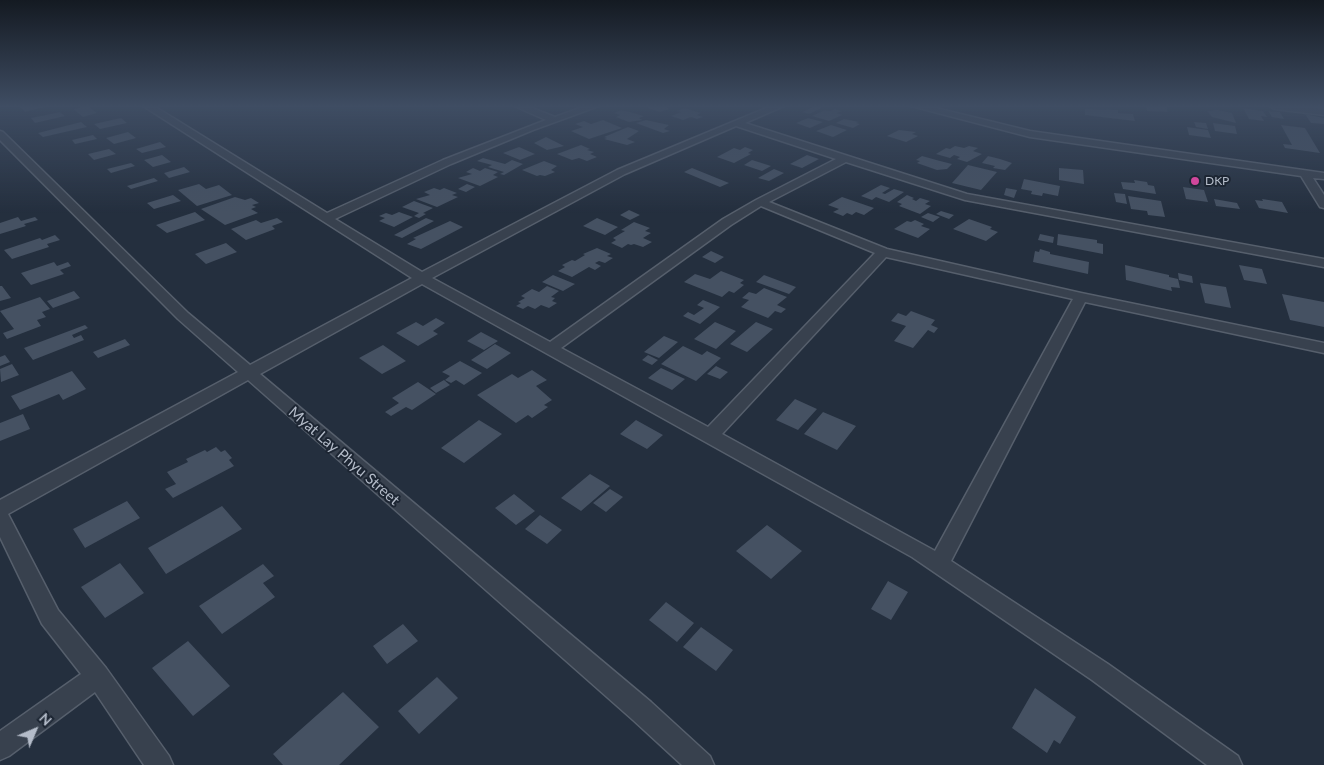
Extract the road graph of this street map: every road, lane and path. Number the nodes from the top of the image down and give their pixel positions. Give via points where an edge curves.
1 (8, 142) edge
2 (205, 142) edge
3 (497, 142) edge
4 (691, 142) edge
5 (794, 142) edge
6 (1084, 142) edge
7 (844, 159) junction
8 (1305, 173) junction
9 (1324, 176) edge
10 (760, 202) junction
11 (1324, 205) edge
12 (327, 218) junction
13 (883, 252) junction
14 (1324, 263) edge
15 (422, 278) junction
16 (1081, 297) junction
17 (551, 348) junction
18 (1324, 348) edge
19 (247, 373) junction
20 (710, 436) junction
21 (0, 510) edge
22 (0, 517) edge
23 (939, 564) junction
24 (98, 676) junction
25 (0, 746) edge
26 (160, 765) edge
27 (701, 765) edge
28 (1229, 765) edge

1 - 19 street, Myat Lay Phyu Street via 183,316
2 - 12 street
3 - 12 street
4 - 15 street via 621,172
5 - 7 street
6 - 8 street
7 - 10 street
7 - 14 street via 965,197
8 - 9 street
8 - 11 street
10 - 13 street
10 - 17 street via 727,222
12 - 15 street
13 - 16 street
13 - 20 street
15 - 17 street
15 - 19 street
16 - 18 street
16 - 23 street
17 - 20 street
19 - 21 street
19 - 27 street, Myat Lay Phyu Street
20 - 23 street
22 - 24 street via 50,617
23 - 28 street via 1100,672
24 - 25 street
24 - 26 street

